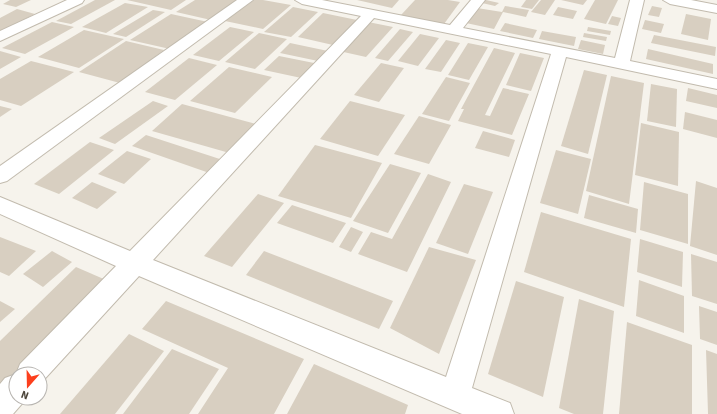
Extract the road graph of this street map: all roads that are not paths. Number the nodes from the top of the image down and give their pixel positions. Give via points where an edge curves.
1 (77, 0) edge
2 (246, 0) edge
3 (302, 0) edge
4 (478, 0) edge
5 (637, 0) edge
6 (670, 0) edge
7 (717, 9) edge
8 (370, 14) junction
9 (454, 30) junction
10 (0, 38) edge
11 (560, 51) junction
12 (622, 64) junction
13 (717, 84) edge
14 (0, 176) edge
15 (0, 205) edge
16 (134, 263) junction
17 (37, 366) edge
18 (455, 396) junction
19 (8, 397) edge
20 (0, 406) edge
21 (499, 414) edge

1 - 10 street
2 - 14 street
3 - 8 street
4 - 9 street
5 - 12 street
6 - 7 street
8 - 9 street
8 - 16 street
9 - 11 street
11 - 12 street
11 - 18 street
12 - 13 street
15 - 16 street
16 - 17 street
16 - 18 street
18 - 21 street
19 - 20 street

